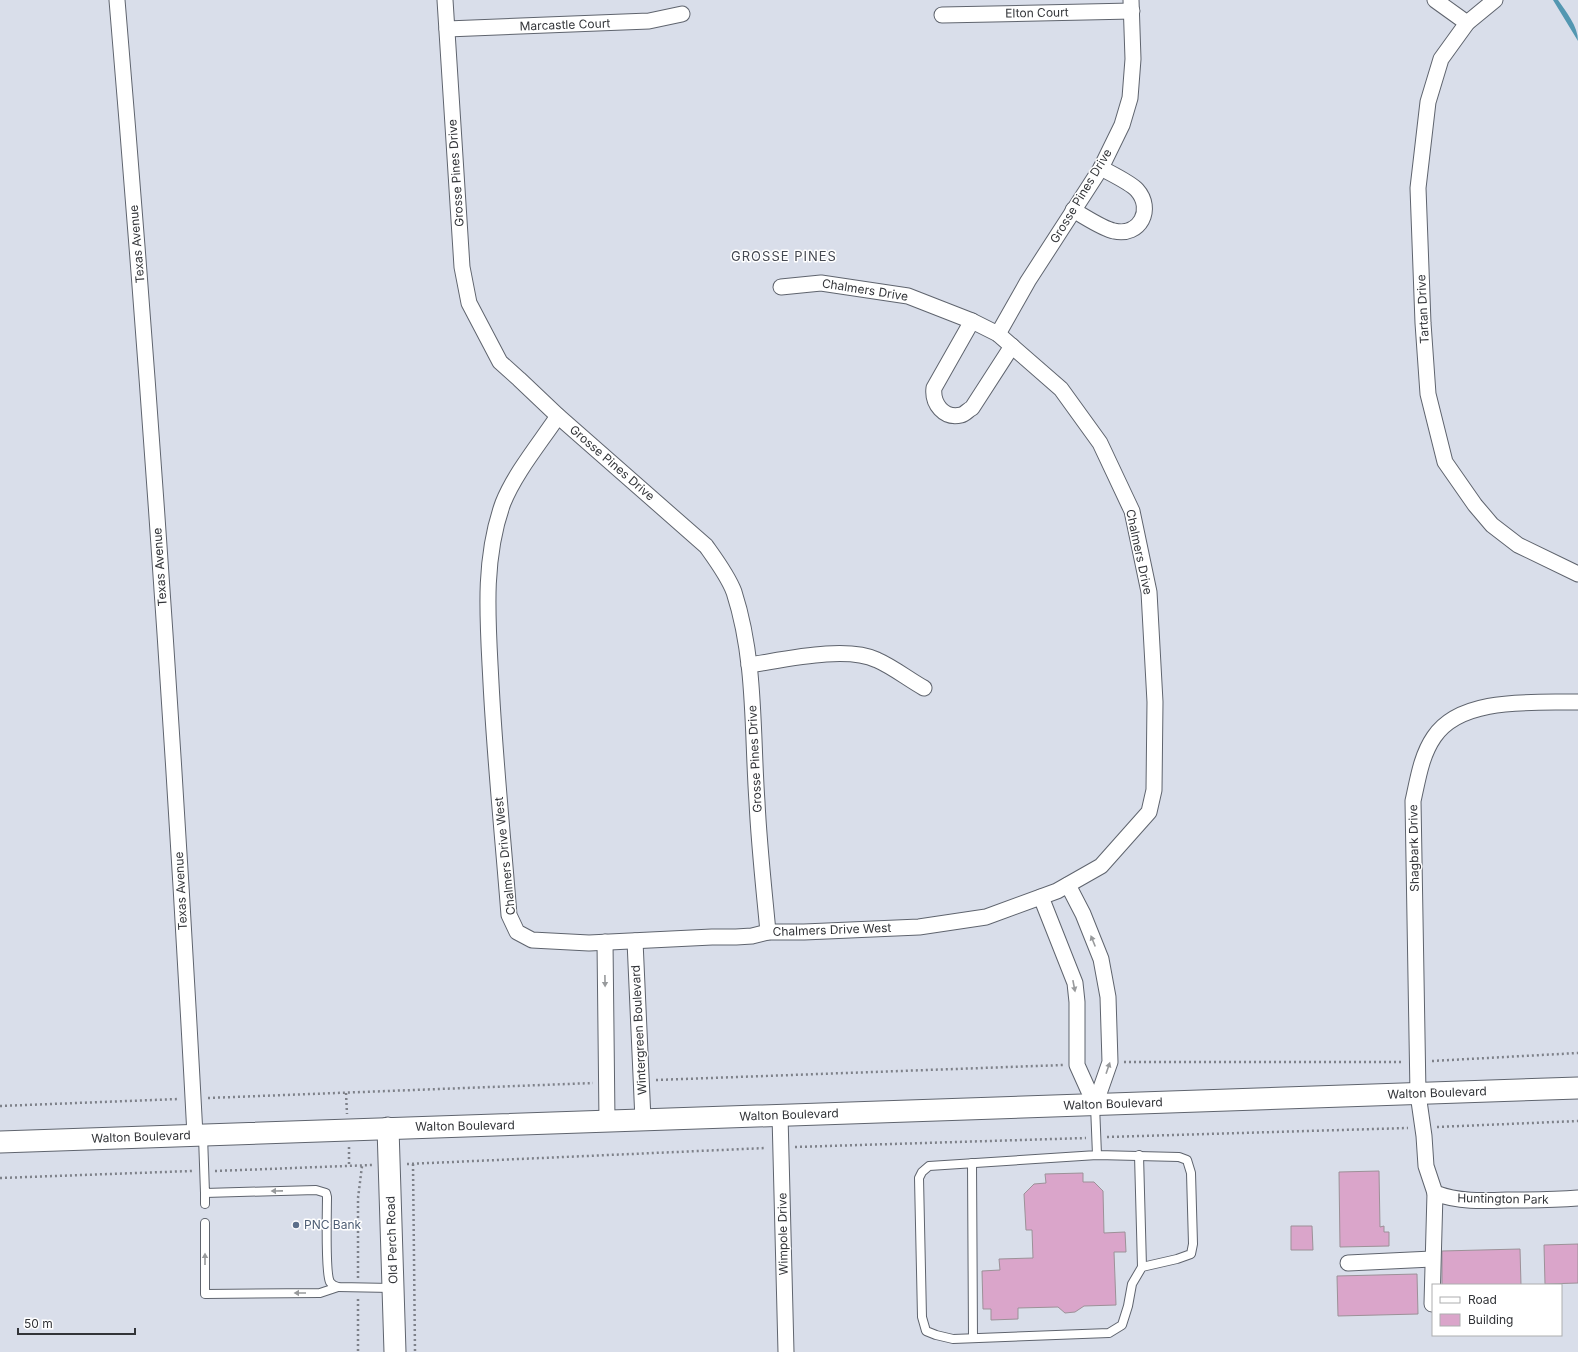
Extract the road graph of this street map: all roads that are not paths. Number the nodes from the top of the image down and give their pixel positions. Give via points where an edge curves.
1 (117, 0) edge
2 (445, 0) edge
3 (1435, 0) edge
4 (1495, 0) edge
5 (1132, 5) edge
6 (682, 14) dead end
7 (942, 15) dead end
8 (1467, 23) junction
9 (447, 29) junction
10 (1100, 168) junction
11 (1073, 210) junction
12 (781, 287) dead end
13 (972, 321) junction
14 (998, 334) junction
15 (1012, 346) junction
16 (558, 416) junction
17 (1578, 574) edge
18 (749, 665) junction
19 (924, 688) dead end
20 (1578, 702) edge
21 (1063, 888) junction
22 (1041, 897) junction
23 (768, 932) junction
24 (635, 941) junction
25 (604, 942) junction
26 (1578, 1088) edge
27 (1418, 1094) junction
28 (1095, 1105) junction
29 (780, 1115) junction
30 (643, 1120) junction
31 (607, 1121) junction
32 (388, 1128) junction
33 (199, 1135) junction
34 (0, 1142) edge
35 (1097, 1155) junction
36 (1138, 1155) junction
37 (972, 1163) junction
38 (205, 1193) junction
39 (1435, 1193) junction
40 (1578, 1198) edge
41 (205, 1204) dead end
42 (205, 1223) dead end
43 (1432, 1259) junction
44 (1348, 1263) dead end
45 (1142, 1267) junction
46 (338, 1287) junction
47 (394, 1288) junction
48 (1432, 1304) dead end
49 (973, 1338) junction
50 (395, 1352) edge
51 (786, 1352) edge

1 - 33 street, Texas Avenue via 144,330 177,815 193,1098
2 - 9 street, Grosse Pines Drive
3 - 8 street
4 - 8 street, Tartan Drive
5 - 7 street, Elton Court
5 - 10 street, Grosse Pines Drive via 1133,59 1130,98 1122,125
6 - 9 street, Marcastle Court via 649,22
8 - 17 street, Tartan Drive via 1438,66 1428,102 1419,180 1423,323 1428,394 1445,462 1475,505 1492,525 1518,545
9 - 16 street, Grosse Pines Drive via 462,267 469,303 500,362
10 - 11 street, Grosse Pines Drive
10 - 11 street via 1137,190 1144,200 1144,213 1138,226 1127,233 1113,231
11 - 14 street, Grosse Pines Drive
12 - 13 street, Chalmers Drive via 821,283 908,296
13 - 14 street, Chalmers Drive
13 - 15 street via 934,388 933,396 942,412 952,416 962,415 972,408
14 - 15 street, Chalmers Drive
15 - 21 street, Chalmers Drive via 1061,389 1100,443 1132,511 1150,592 1155,702 1154,790 1150,812 1101,866
16 - 18 street, Grosse Pines Drive via 706,546 734,591 747,644
16 - 25 street, Chalmers Drive West via 521,469 504,503 491,551 487,607 492,713 508,908 517,932 532,940
18 - 19 street via 819,654 853,654 876,659
18 - 23 street, Grosse Pines Drive
20 - 27 street, Shagbark Drive via 1498,704 1470,711 1451,720 1434,736 1421,762 1412,801
21 - 22 street, Chalmers Drive West
28 -> 21 street via 1110,1062 1108,996 1101,959 1083,914
22 - 23 street, Chalmers Drive West via 986,917 919,927
22 -> 28 street via 1075,983 1077,1065
23 - 24 street, Chalmers Drive West via 752,936
24 - 25 street, Chalmers Drive West
24 - 30 street, Wintergreen Boulevard
25 -> 31 street
26 - 27 main road, Walton Boulevard
27 - 28 main road, Walton Boulevard
27 - 39 street via 1426,1166
28 - 29 main road, Walton Boulevard
28 - 35 lane
29 - 30 main road, Walton Boulevard
29 - 51 street, Wimpole Drive
30 - 31 main road, Walton Boulevard
31 - 32 main road, Walton Boulevard
32 - 33 main road, Walton Boulevard
32 - 47 main road, Old Perch Road
33 - 34 main road, Walton Boulevard
33 - 38 lane
35 - 36 lane
35 - 37 lane
36 - 45 lane
36 - 45 lane via 1179,1157 1187,1160 1192,1173 1191,1254
37 - 49 lane
37 - 49 lane via 929,1166 919,1178 922,1317 926,1331 953,1339
38 - 41 lane
46 -> 38 lane via 329,1281 327,1269 326,1193 316,1190
39 - 40 street, Huntington Park via 1447,1198 1475,1201
39 - 43 street
46 -> 42 lane via 320,1293 205,1294
43 - 44 street
43 - 48 street
45 - 49 lane via 1132,1284 1122,1325 1109,1333
46 - 47 lane
47 - 50 main road, Old Perch Road

